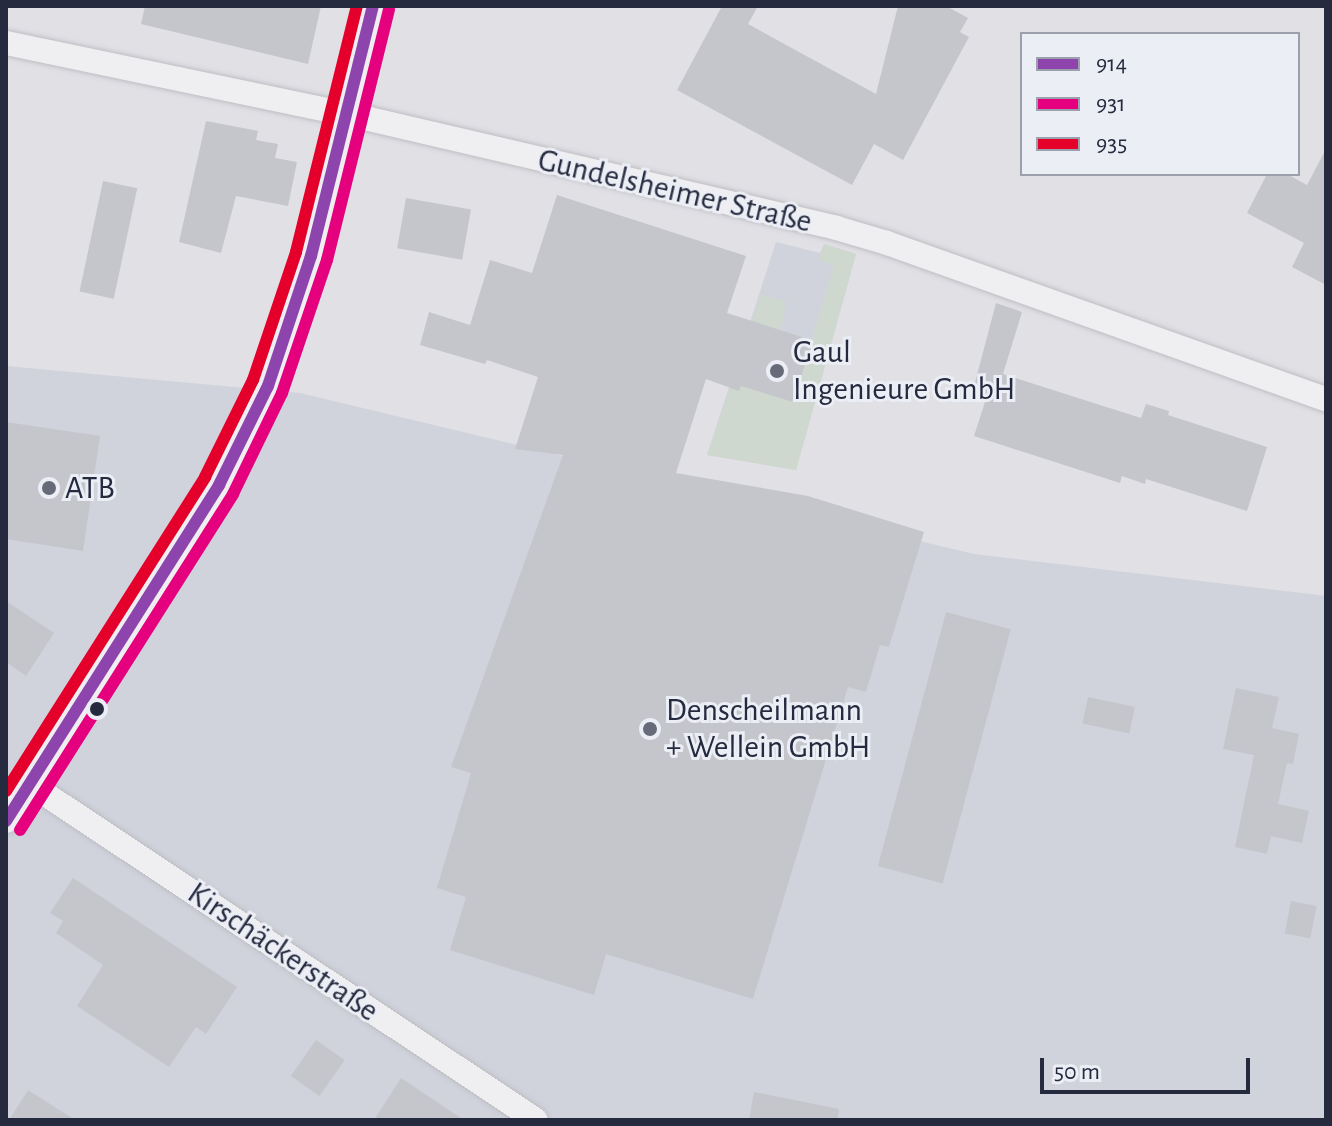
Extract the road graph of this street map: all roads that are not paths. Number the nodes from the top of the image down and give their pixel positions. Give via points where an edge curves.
1 (373, 6) edge
2 (6, 43) edge
3 (344, 114) junction
4 (1326, 399) edge
5 (30, 784) junction
6 (6, 821) edge
7 (536, 1120) edge

1 - 3 street
2 - 3 street, Gundelsheimer Straße
3 - 4 street, Gundelsheimer Straße via 747,205 887,243
3 - 5 street via 311,256 257,411 219,485
5 - 6 street
5 - 7 street, Kirschäckerstraße

